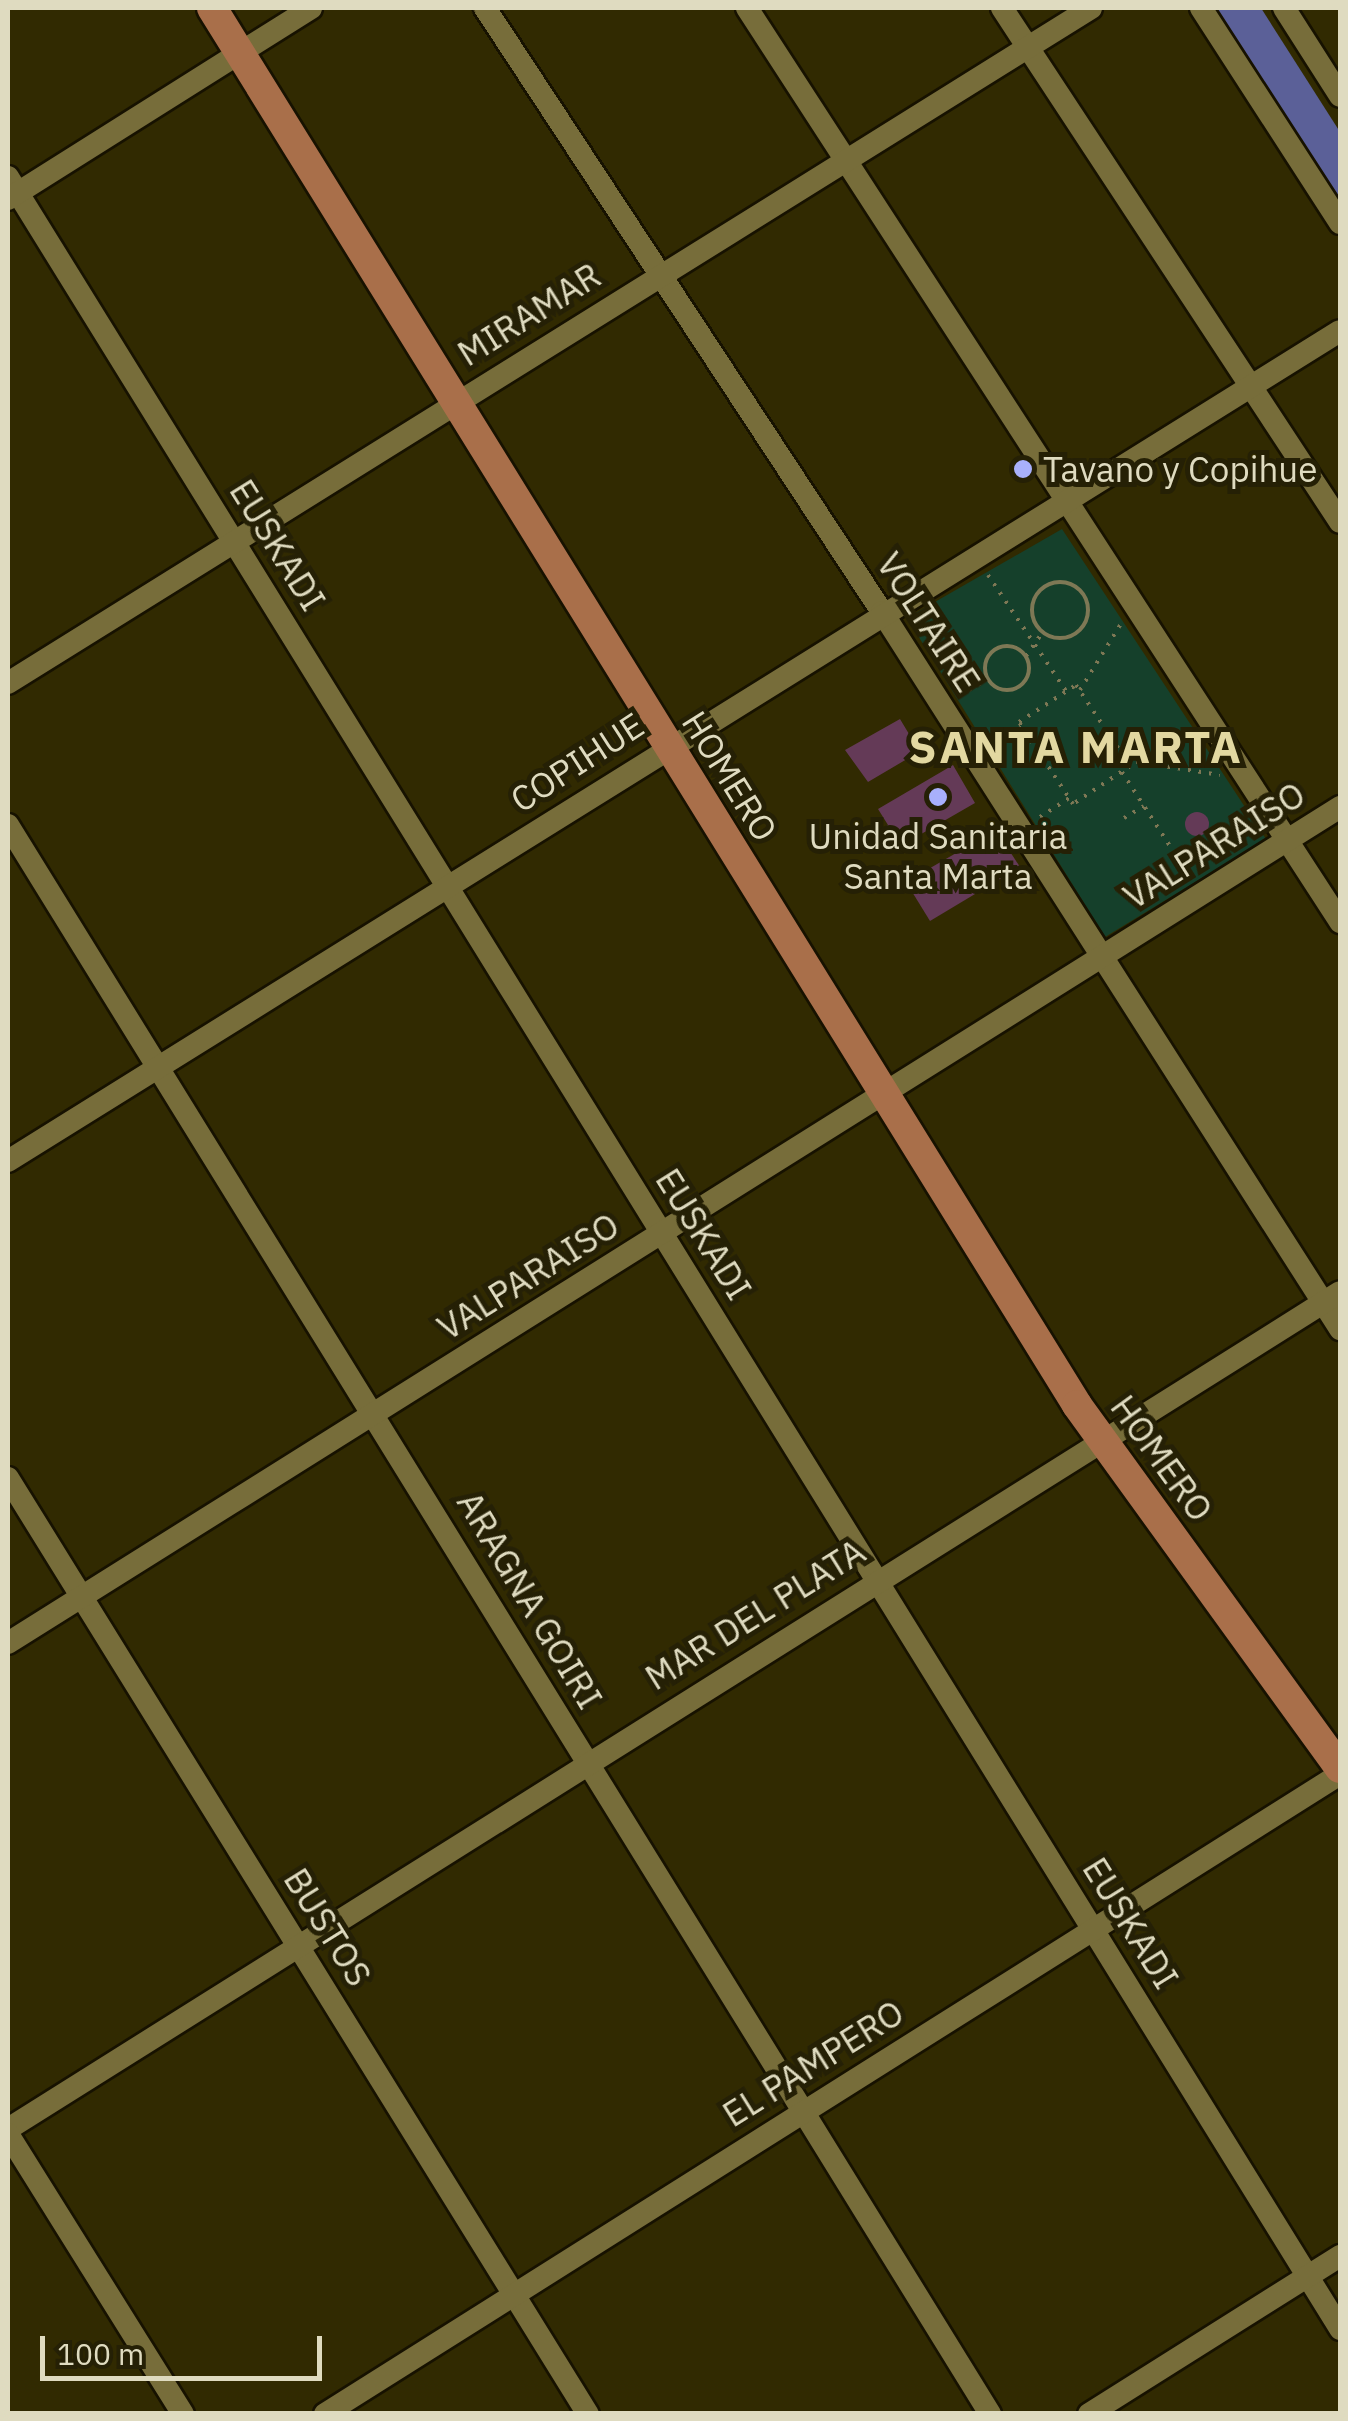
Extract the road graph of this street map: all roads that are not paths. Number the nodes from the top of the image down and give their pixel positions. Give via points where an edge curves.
1 (212, 8) edge
2 (310, 8) edge
3 (485, 8) edge
4 (747, 8) edge
5 (1002, 8) edge
6 (1091, 8) edge
7 (1201, 8) edge
8 (1284, 8) edge
9 (1028, 47) junction
10 (240, 50) junction
11 (1340, 96) edge
12 (844, 160) junction
13 (11, 190) edge
14 (1340, 223) edge
15 (656, 276) junction
16 (1340, 331) edge
17 (1252, 386) junction
18 (455, 402) junction
19 (1070, 500) junction
20 (1340, 522) edge
21 (234, 540) junction
22 (882, 612) junction
23 (8, 683) edge
24 (666, 746) junction
25 (1340, 808) edge
26 (8, 825) edge
27 (1288, 840) junction
28 (448, 887) junction
29 (1340, 922) edge
30 (1102, 957) junction
31 (156, 1067) junction
32 (886, 1092) junction
33 (8, 1161) edge
34 (662, 1232) junction
35 (1332, 1297) edge
36 (1340, 1329) edge
37 (376, 1414) junction
38 (1102, 1442) junction
39 (8, 1478) edge
40 (875, 1580) junction
41 (81, 1597) junction
42 (8, 1644) edge
43 (588, 1762) junction
44 (1340, 1771) edge
45 (1094, 1927) junction
46 (298, 1946) junction
47 (804, 2110) junction
48 (8, 2132) edge
49 (1340, 2256) edge
50 (1308, 2277) junction
51 (514, 2293) junction
52 (1340, 2329) edge
53 (183, 2414) edge
54 (325, 2414) edge
55 (588, 2414) edge
56 (990, 2414) edge
57 (1089, 2414) edge

1 - 10 main road, HOMERO
2 - 10 street
3 - 15 street, VOLTAIRE
4 - 12 street
5 - 9 street
6 - 9 street, MIRAMAR
7 - 14 street
8 - 11 street
9 - 12 street, MIRAMAR
9 - 17 street
10 - 13 street
10 - 18 main road, HOMERO
12 - 15 street, MIRAMAR
12 - 19 street
13 - 21 street, EUSKADI
15 - 18 street, MIRAMAR
15 - 22 street, VOLTAIRE
16 - 17 street, COPIHUE
17 - 19 street, COPIHUE
17 - 20 street
18 - 21 street, MIRAMAR
18 - 24 main road, HOMERO
19 - 22 street, COPIHUE
19 - 27 street
21 - 23 street, MIRAMAR
21 - 28 street, EUSKADI
22 - 24 street, COPIHUE
22 - 30 street, VOLTAIRE
24 - 28 street, COPIHUE
24 - 32 main road, HOMERO
25 - 27 street, VALPARAISO
26 - 31 street, ARAGNA GOIRI
27 - 29 street
27 - 30 street, VALPARAISO
28 - 31 street, COPIHUE
28 - 34 street, EUSKADI
30 - 32 street, VALPARAISO
30 - 35 street, VOLTAIRE
31 - 33 street, COPIHUE
31 - 37 street, ARAGNA GOIRI
32 - 34 street, VALPARAISO
32 - 38 main road, HOMERO
34 - 37 street, VALPARAISO
34 - 40 street, EUSKADI
35 - 36 street, VOLTAIRE
35 - 38 street, MAR DEL PLATA
37 - 41 street, VALPARAISO
37 - 43 street, ARAGNA GOIRI
38 - 40 street, MAR DEL PLATA
38 - 44 main road, HOMERO
39 - 41 street, BUSTOS
40 - 43 street, MAR DEL PLATA
40 - 45 street, EUSKADI
41 - 42 street, VALPARAISO
41 - 46 street, BUSTOS
43 - 46 street, MAR DEL PLATA
43 - 47 street, ARAGNA GOIRI
44 - 45 street, EL PAMPERO
45 - 47 street, EL PAMPERO
45 - 50 street, EUSKADI
46 - 48 street, MAR DEL PLATA
46 - 51 street, BUSTOS
47 - 51 street, EL PAMPERO
47 - 56 street, ARAGNA GOIRI
48 - 53 street
49 - 50 street
50 - 52 street, EUSKADI
50 - 57 street
51 - 54 street, EL PAMPERO
51 - 55 street, BUSTOS

